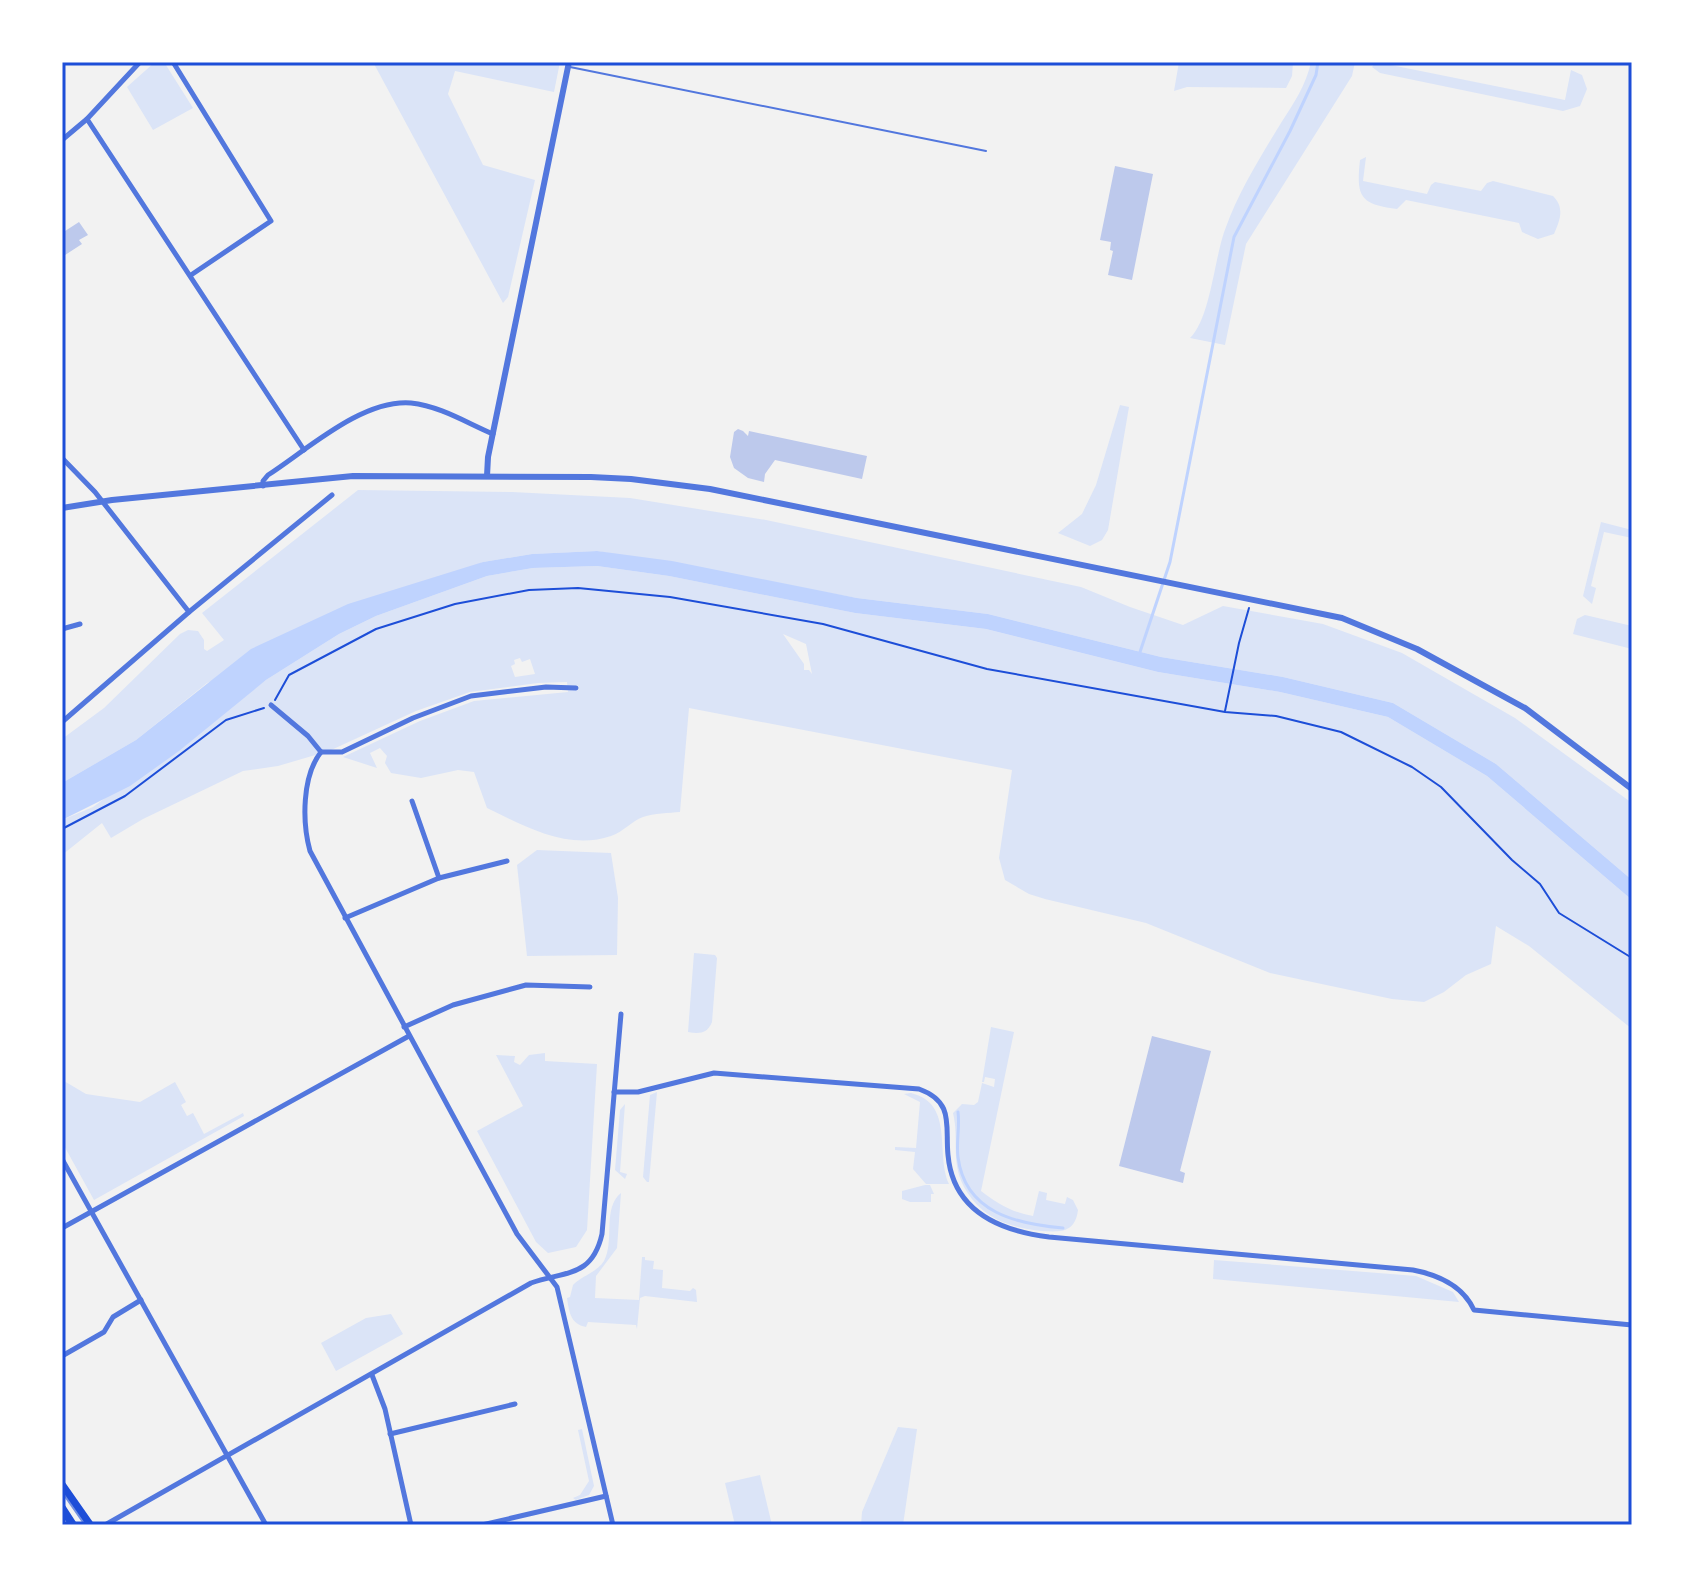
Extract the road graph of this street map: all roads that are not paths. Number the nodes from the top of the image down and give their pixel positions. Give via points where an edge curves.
1 (140, 62) edge
2 (173, 62) edge
3 (569, 64) edge
4 (87, 119) junction
5 (62, 140) edge
6 (986, 151) dead end
7 (191, 275) junction
8 (494, 434) junction
9 (304, 450) junction
10 (62, 458) edge
11 (487, 476) junction
12 (263, 486) junction
13 (332, 495) dead end
14 (102, 501) junction
15 (62, 508) edge
16 (189, 612) junction
17 (80, 624) dead end
18 (62, 629) edge
19 (576, 688) dead end
20 (271, 705) road end
21 (62, 721) edge
22 (321, 752) junction
23 (1632, 789) edge
24 (412, 801) dead end
25 (507, 861) dead end
26 (439, 878) junction
27 (345, 918) junction
28 (590, 987) dead end
29 (621, 1014) dead end
30 (404, 1027) junction
31 (409, 1036) junction
32 (614, 1092) junction
33 (62, 1159) edge
34 (91, 1212) junction
35 (62, 1228) edge
36 (553, 1279) junction
37 (141, 1300) junction
38 (1632, 1325) edge
39 (62, 1356) edge
40 (372, 1375) junction
41 (515, 1404) dead end
42 (390, 1434) junction
43 (228, 1456) junction
44 (62, 1485) edge
45 (606, 1496) junction
46 (62, 1508) edge
47 (73, 1525) edge
48 (90, 1525) edge
49 (105, 1525) edge
50 (266, 1525) edge
51 (411, 1525) edge
52 (482, 1525) edge
53 (613, 1525) edge

1 - 4 street
2 - 7 street via 271,221
3 - 6 lane
3 - 8 street
4 - 5 street
4 - 7 street
7 - 9 street
8 - 9 street via 433,408 399,404 341,425
8 - 11 street
9 - 12 street via 265,478
10 - 14 street
11 - 12 street via 353,476
11 - 23 street via 631,479 710,489 1342,618 1445,663 1525,708
12 - 14 street
13 - 16 street
14 - 15 street
14 - 16 street
16 - 21 street
17 - 18 street
19 - 22 street via 471,696 342,752
20 - 22 street
22 - 27 street via 309,774 307,837
24 - 26 street
25 - 26 street
26 - 27 street
27 - 30 street
28 - 30 street via 526,985 442,1008
29 - 32 street
30 - 31 street
31 - 34 street
31 - 36 street via 517,1234
32 - 36 street via 599,1248 587,1265
32 - 38 street via 638,1092 714,1073 919,1089 946,1113 950,1165 964,1196 982,1216 1003,1228 1049,1237 1413,1270 1447,1282 1474,1310
33 - 34 street
34 - 35 street
34 - 37 street
36 - 40 street via 531,1283
36 - 45 street
37 - 39 street via 113,1317 104,1332
37 - 43 street
40 - 42 street
40 - 43 street
41 - 42 street
42 - 51 street
43 - 49 street
43 - 50 street
44 - 48 main road
45 - 52 street
45 - 53 street
46 - 47 main road

